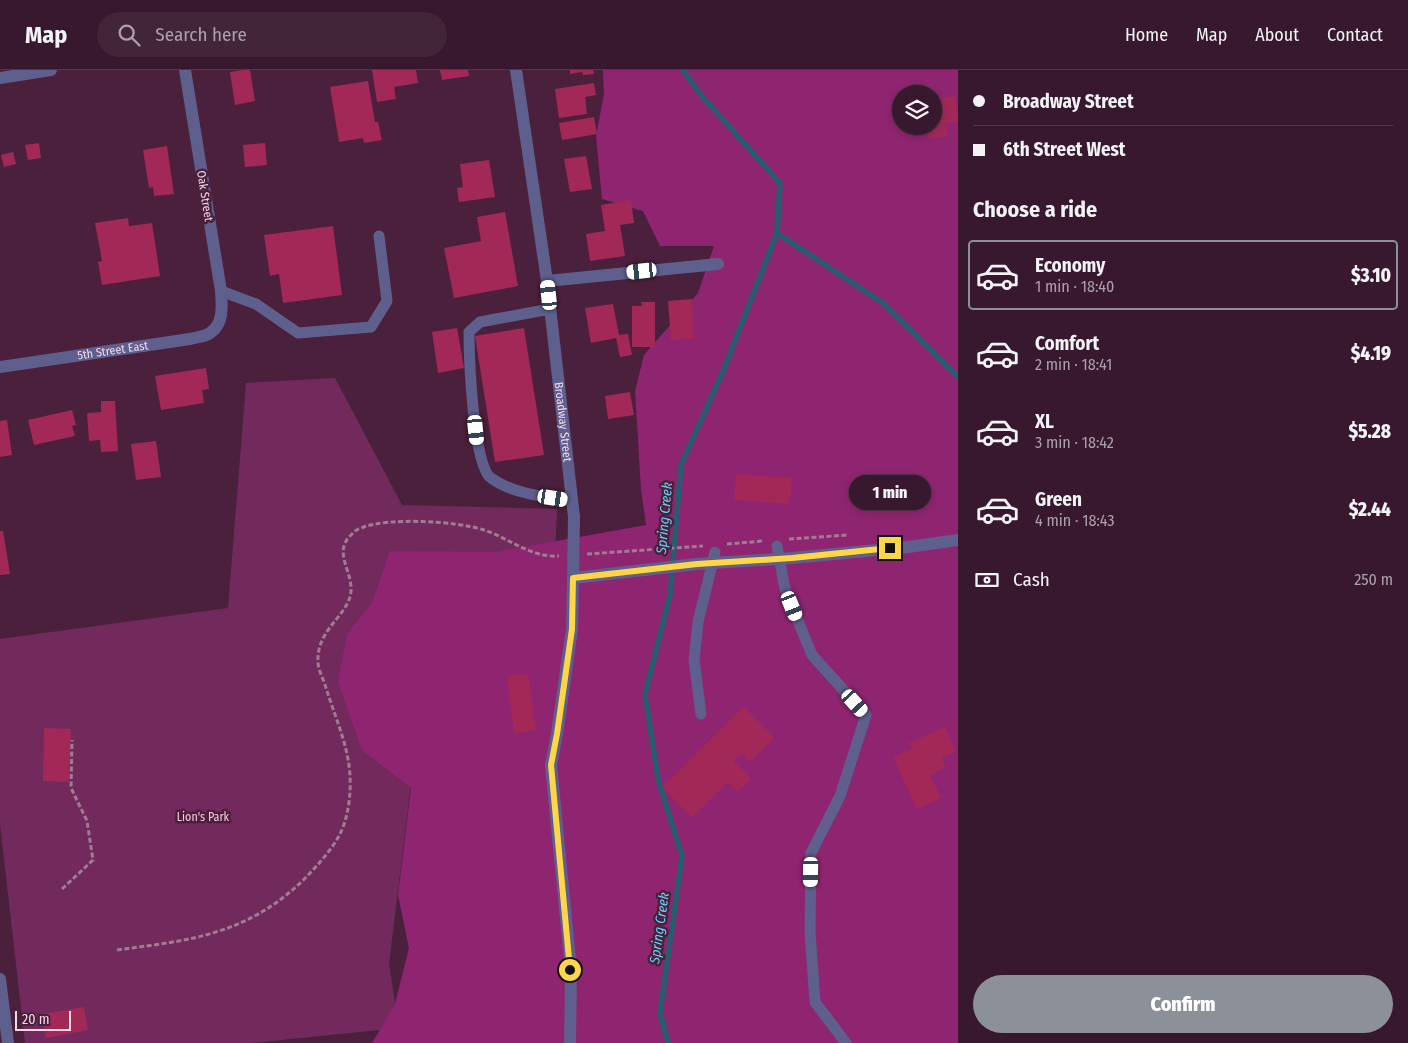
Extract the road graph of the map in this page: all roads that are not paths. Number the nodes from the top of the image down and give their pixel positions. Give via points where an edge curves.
1 (51, 70) edge
2 (185, 70) edge
3 (516, 70) edge
4 (0, 78) edge
5 (379, 236) dead end
6 (718, 264) dead end
7 (547, 281) junction
8 (221, 291) junction
9 (550, 309) junction
10 (219, 322) joint
11 (0, 367) edge
12 (572, 501) junction
13 (958, 540) edge
14 (780, 548) junction
15 (711, 553) junction
16 (573, 578) junction
17 (701, 714) dead end
18 (0, 979) edge
19 (8, 1043) edge
20 (570, 1043) edge
21 (846, 1043) edge

1 - 4 street
2 - 8 street, Oak Street
3 - 7 street, Broadway Street
5 - 8 lane via 387,301 371,327 298,333 256,304
6 - 7 street
7 - 9 street, Broadway Street
8 - 10 street, Oak Street
9 - 12 street, Broadway Street
9 - 12 lane via 480,322 469,332 468,355 478,448 489,477 496,481 516,492
10 - 11 street, 5th Street East via 210,334 190,339
12 - 16 street, Broadway Street
13 - 14 street via 908,546
14 - 15 street
14 - 21 lane via 785,589 812,655 866,715 840,796 811,853 810,932 815,1002
15 - 16 street
15 - 17 lane via 694,660
16 - 20 street, Broadway Street via 572,629 551,765 570,970
18 - 19 street

